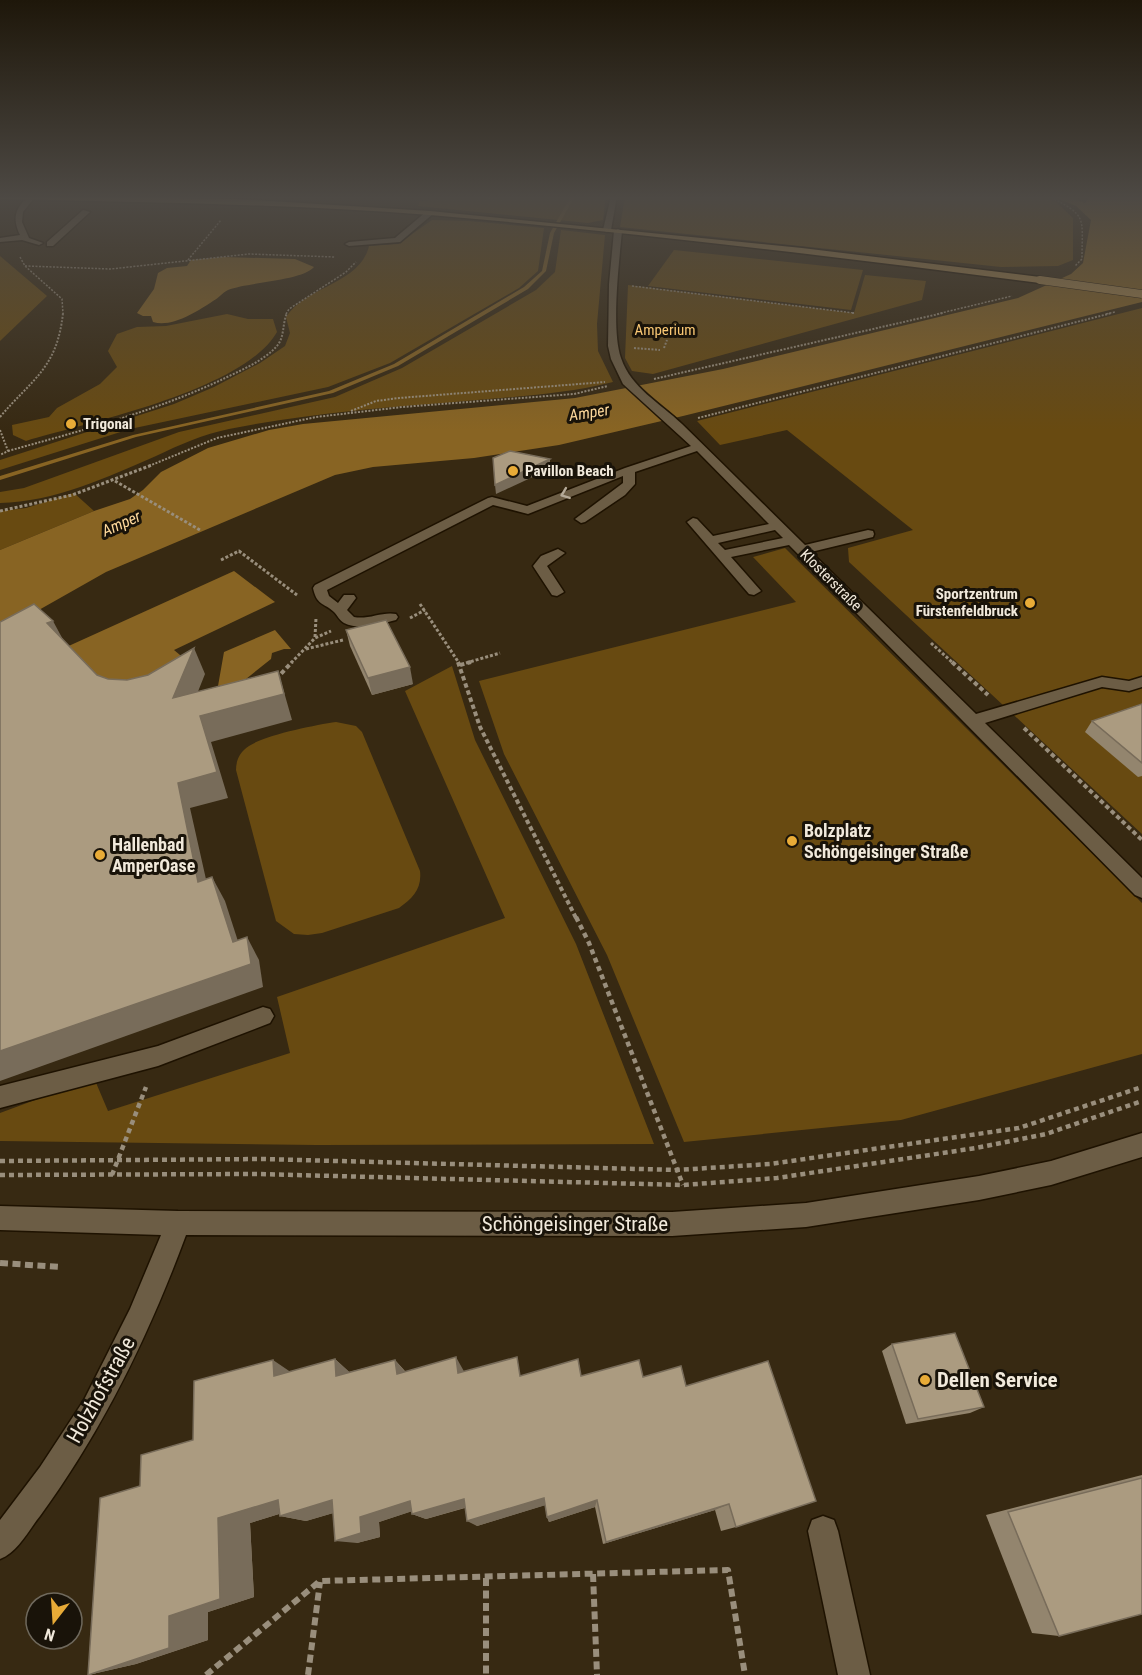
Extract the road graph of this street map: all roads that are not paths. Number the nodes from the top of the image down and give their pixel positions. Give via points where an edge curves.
1 (614, 274) edge
2 (994, 274) edge
3 (1142, 294) edge
4 (698, 447) junction
5 (629, 470) junction
6 (580, 519) dead end
7 (693, 522) dead end
8 (778, 526) junction
9 (868, 534) dead end
10 (709, 540) junction
11 (797, 545) junction
12 (558, 553) dead end
13 (721, 555) junction
14 (754, 591) dead end
15 (557, 592) dead end
16 (391, 617) dead end
17 (1142, 682) edge
18 (973, 721) junction
19 (1142, 890) edge
20 (263, 1016) dead end
21 (0, 1097) edge
22 (1142, 1145) edge
23 (0, 1218) edge
24 (178, 1223) junction
25 (823, 1531) dead end
26 (0, 1544) edge
27 (854, 1675) edge

1 - 4 street, Klosterstraße via 613,346 628,383
2 - 3 main road, bridge
4 - 5 street
4 - 8 street, Klosterstraße
5 - 6 street via 629,484 621,492
5 -> 16 street via 528,510 492,501 320,588 322,598 345,604 343,616 352,621
7 - 10 street
8 - 10 street
8 - 11 street, Klosterstraße
9 - 11 street
10 - 13 street
11 - 13 street
11 - 18 street, Klosterstraße
12 - 15 street via 540,566
13 - 14 street
17 - 18 street via 1129,686 1102,682
18 - 19 street, Klosterstraße
20 - 21 street via 158,1056
22 - 24 street, Schöngeisinger Straße via 1041,1175 979,1188 806,1215 672,1224
23 - 24 street, Schöngeisinger Straße
24 - 26 street, Holzhofstraße via 136,1328 104,1390 58,1466
25 - 27 street

